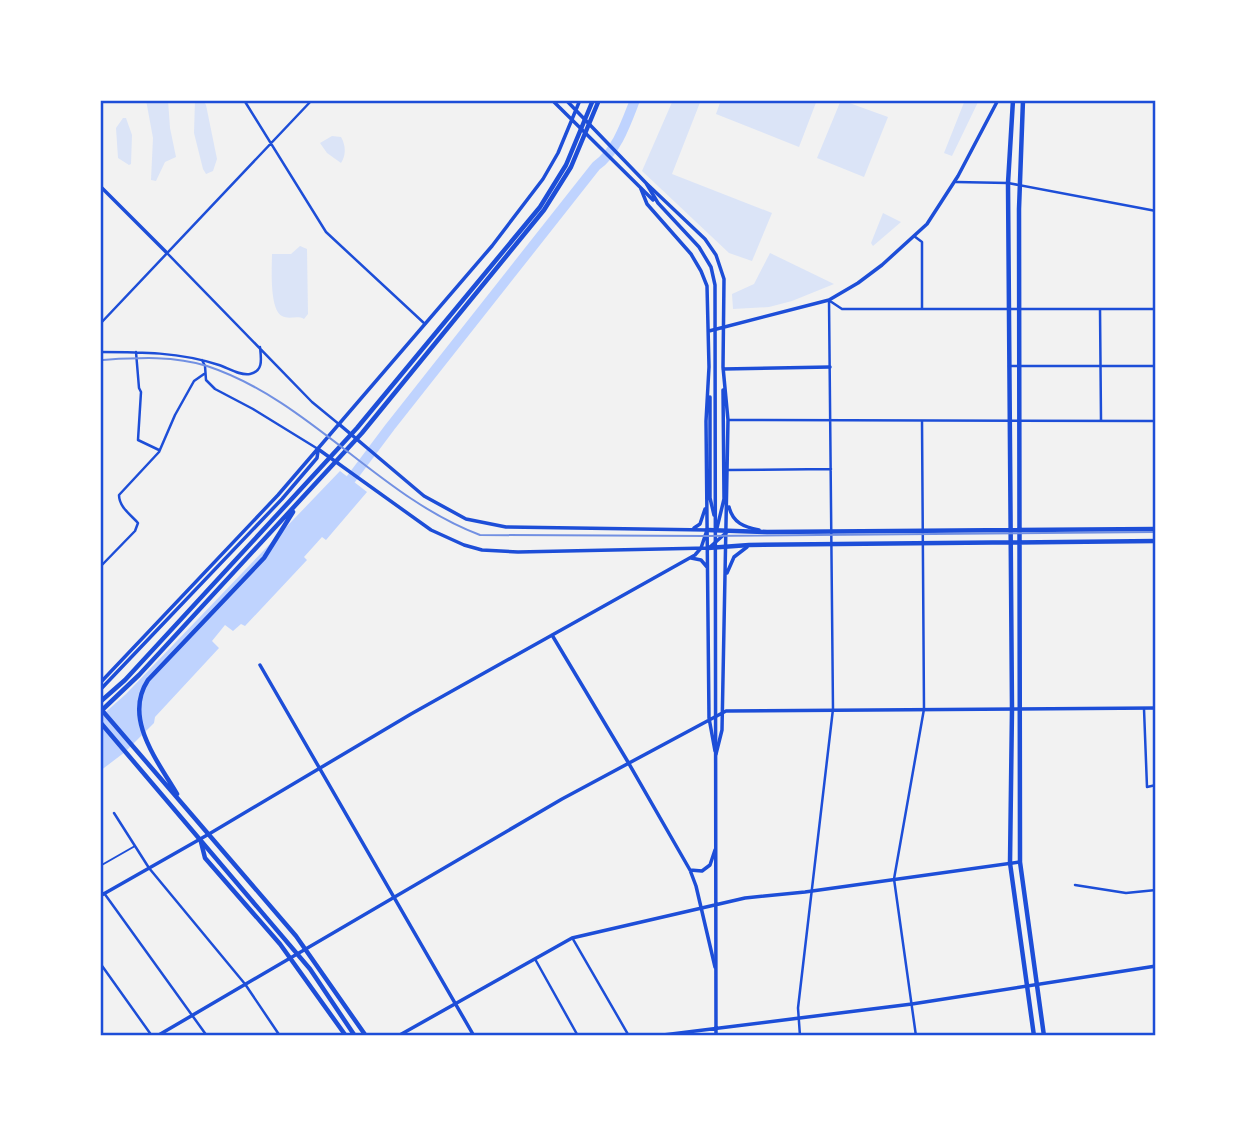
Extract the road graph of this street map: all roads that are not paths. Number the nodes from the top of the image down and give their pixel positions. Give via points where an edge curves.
1 (244, 100) edge
2 (312, 100) edge
3 (552, 100) edge
4 (566, 100) edge
5 (580, 100) edge
6 (593, 100) edge
7 (598, 100) edge
8 (998, 100) edge
9 (1013, 100) edge
10 (1023, 100) edge
11 (577, 110) junction
12 (573, 118) junction
13 (272, 143) junction
14 (954, 182) junction
15 (646, 183) junction
16 (1008, 183) junction
17 (1020, 185) junction
18 (100, 186) edge
19 (641, 188) junction
20 (657, 203) junction
21 (1156, 211) edge
22 (914, 236) junction
23 (167, 253) junction
24 (829, 300) junction
25 (922, 309) junction
26 (1009, 309) junction
27 (1019, 309) junction
28 (1100, 309) junction
29 (1156, 309) edge
30 (100, 324) edge
31 (425, 324) junction
32 (722, 329) junction
33 (709, 331) junction
34 (260, 346) junction
35 (100, 352) edge
36 (135, 352) junction
37 (202, 360) junction
38 (1009, 366) junction
39 (1020, 366) junction
40 (1102, 366) junction
41 (1156, 366) edge
42 (709, 367) junction
43 (830, 367) junction
44 (723, 368) junction
45 (204, 374) junction
46 (831, 420) junction
47 (1101, 420) junction
48 (728, 421) junction
49 (922, 421) junction
50 (1010, 421) junction
51 (1020, 421) junction
52 (1156, 421) edge
53 (340, 425) junction
54 (318, 449) junction
55 (160, 450) junction
56 (727, 470) junction
57 (831, 470) junction
58 (706, 496) junction
59 (727, 502) junction
60 (296, 506) junction
61 (717, 527) junction
62 (1156, 529) edge
63 (689, 530) junction
64 (707, 530) junction
65 (1011, 530) junction
66 (1021, 530) junction
67 (831, 531) junction
68 (923, 531) junction
69 (727, 532) junction
70 (767, 532) junction
71 (1156, 541) edge
72 (1011, 543) junction
73 (1021, 543) junction
74 (831, 544) junction
75 (923, 544) junction
76 (749, 545) junction
77 (727, 547) junction
78 (701, 548) junction
79 (708, 548) junction
80 (688, 558) junction
81 (100, 567) edge
82 (708, 572) junction
83 (726, 582) junction
84 (552, 635) junction
85 (260, 665) dead end
86 (100, 683) edge
87 (100, 690) edge
88 (100, 702) edge
89 (1144, 708) junction
90 (1156, 708) edge
91 (833, 709) junction
92 (924, 709) junction
93 (1012, 709) junction
94 (1021, 709) junction
95 (100, 710) edge
96 (722, 713) junction
97 (715, 715) junction
98 (709, 718) junction
99 (100, 722) edge
100 (716, 756) junction
101 (628, 762) junction
102 (318, 769) junction
103 (1156, 785) edge
104 (184, 806) junction
105 (114, 813) dead end
106 (209, 834) junction
107 (200, 839) junction
108 (135, 846) junction
109 (715, 848) junction
110 (1020, 862) junction
111 (1010, 863) junction
112 (100, 866) edge
113 (149, 869) junction
114 (690, 870) junction
115 (894, 879) junction
116 (1075, 885) dead end
117 (1156, 890) edge
118 (812, 891) junction
119 (102, 894) edge
120 (395, 897) junction
121 (715, 904) junction
122 (701, 906) junction
123 (572, 938) junction
124 (306, 949) junction
125 (297, 954) junction
126 (291, 958) junction
127 (535, 959) junction
128 (100, 963) edge
129 (1156, 966) edge
130 (715, 967) junction
131 (245, 984) junction
132 (1037, 984) junction
133 (1027, 985) junction
134 (455, 1004) junction
135 (912, 1004) junction
136 (192, 1015) junction
137 (798, 1017) junction
138 (715, 1029) junction
139 (154, 1036) edge
140 (207, 1036) edge
141 (280, 1036) edge
142 (345, 1036) edge
143 (355, 1036) edge
144 (366, 1036) edge
145 (398, 1036) edge
146 (474, 1036) edge
147 (578, 1036) edge
148 (629, 1036) edge
149 (655, 1036) edge
150 (710, 1036) edge
151 (716, 1036) edge
152 (800, 1036) edge
153 (916, 1036) edge
154 (1034, 1036) edge
155 (1044, 1036) edge

1 - 13 street
2 - 13 street
3 - 12 street
4 - 11 street
5 - 11 street
6 - 88 main road via 566,165 540,207 357,428
7 - 60 main road via 570,167 544,210 362,433
8 - 14 street
9 - 16 main road
10 - 17 main road
11 - 12 street
11 - 15 street
12 - 19 street
12 - 31 street via 558,153 526,204
13 - 23 street
13 - 31 street via 326,232
14 - 16 street
14 - 22 street
15 - 20 street
15 - 32 street via 716,255 724,279
16 - 17 street
16 - 26 main road
17 - 21 street
17 - 27 main road
18 - 23 street
19 - 20 street
19 - 33 street via 645,201 702,271
20 - 61 street via 699,247 715,285
22 - 24 street via 858,283
22 - 25 street via 922,242
23 - 30 street
23 - 34 street
24 - 25 street via 842,309
24 - 32 street
24 - 43 street
25 - 26 street
26 - 27 street
26 - 38 main road
27 - 28 street
27 - 39 main road
28 - 29 street
28 - 40 street
31 - 53 street
32 - 33 street
32 - 44 street
33 - 42 street
34 - 37 street via 261,365 252,373
34 - 53 street
35 - 36 street
36 - 37 street
36 - 55 street via 141,393 138,440
37 - 45 street
38 - 39 street
38 - 50 main road
39 - 40 street
39 - 51 main road
40 - 41 street
40 - 47 street
42 - 58 street
42 - 61 street via 710,498
43 - 44 street
43 - 46 street
44 - 48 street
44 - 61 street via 724,499
45 - 54 street via 215,389
45 - 55 street via 194,381
46 - 48 street
46 - 49 street
46 - 57 street
47 - 51 street
47 - 52 street
48 - 56 street
49 - 50 street
49 - 68 street
50 - 51 street
50 - 65 main road
51 - 66 main road
53 - 54 street
53 - 63 street via 437,505 466,519 506,527
54 - 78 street via 431,530 482,550
54 - 86 street
54 - 87 street via 317,458 282,499
55 - 81 street via 119,495 124,509 138,523
56 - 57 street
56 - 59 street
57 - 67 street
58 - 63 street via 700,524
58 - 64 street
59 - 69 street
59 - 70 street via 739,524
60 - 95 main road via 139,675
60 - 104 main road via 264,558 142,688 138,710 143,733
61 - 97 street
62 - 66 main road
63 - 64 street
64 - 69 main road
64 - 78 street
64 - 79 street
65 - 66 main road
65 - 68 main road
65 - 72 main road
66 - 73 main road
67 - 68 main road
67 - 70 main road
67 - 74 street
68 - 75 street
69 - 70 main road
69 - 77 street
69 - 79 street
71 - 73 main road
72 - 73 main road
72 - 75 main road
72 - 93 main road
73 - 94 main road
74 - 75 main road
74 - 76 main road
74 - 91 street
75 - 92 street
76 - 77 main road
76 - 83 street via 734,557
77 - 79 main road
77 - 83 street
78 - 79 street
78 - 80 street
79 - 82 street
80 - 82 street via 701,560
80 - 84 street
82 - 98 street
83 - 96 street
84 - 101 street
84 - 102 street
85 - 102 street
89 - 90 street
89 - 94 street
89 - 103 street via 1147,786
91 - 92 street
91 - 96 street
91 - 118 street
92 - 93 street
92 - 115 street
93 - 94 street
93 - 111 main road
94 - 110 main road
95 - 104 main road
96 - 97 street
96 - 100 street
97 - 98 street
97 - 100 street
98 - 100 street
98 - 101 street
99 - 107 main road
100 - 109 street
101 - 114 street
101 - 120 street
102 - 106 street
102 - 120 street
104 - 106 main road
105 - 108 street
106 - 107 street
106 - 124 main road
107 - 113 street
107 - 125 main road
107 - 126 main road via 205,858
108 - 112 lane
108 - 113 street
109 - 114 street via 709,865 702,871
109 - 121 street
110 - 111 street
110 - 132 main road
111 - 115 street
111 - 133 main road
113 - 119 street
113 - 131 street
114 - 122 street
115 - 118 street
115 - 135 street
116 - 117 street via 1126,892
118 - 121 street
118 - 137 street
119 - 136 street
120 - 124 street
120 - 134 street
121 - 122 street
121 - 130 street
122 - 123 street
122 - 130 street
123 - 127 street
123 - 148 street
124 - 125 street
124 - 144 main road
125 - 126 street
125 - 143 main road
126 - 131 street
126 - 142 main road
127 - 134 street
127 - 147 street
128 - 139 street
129 - 132 street
130 - 138 street
131 - 136 street
131 - 141 street
132 - 133 street
132 - 155 main road
133 - 135 street
133 - 154 main road
134 - 145 street
134 - 146 street
135 - 137 street
135 - 153 street
136 - 139 street
136 - 140 street
137 - 138 street
137 - 152 street
138 - 149 street
138 - 150 street
138 - 151 street

